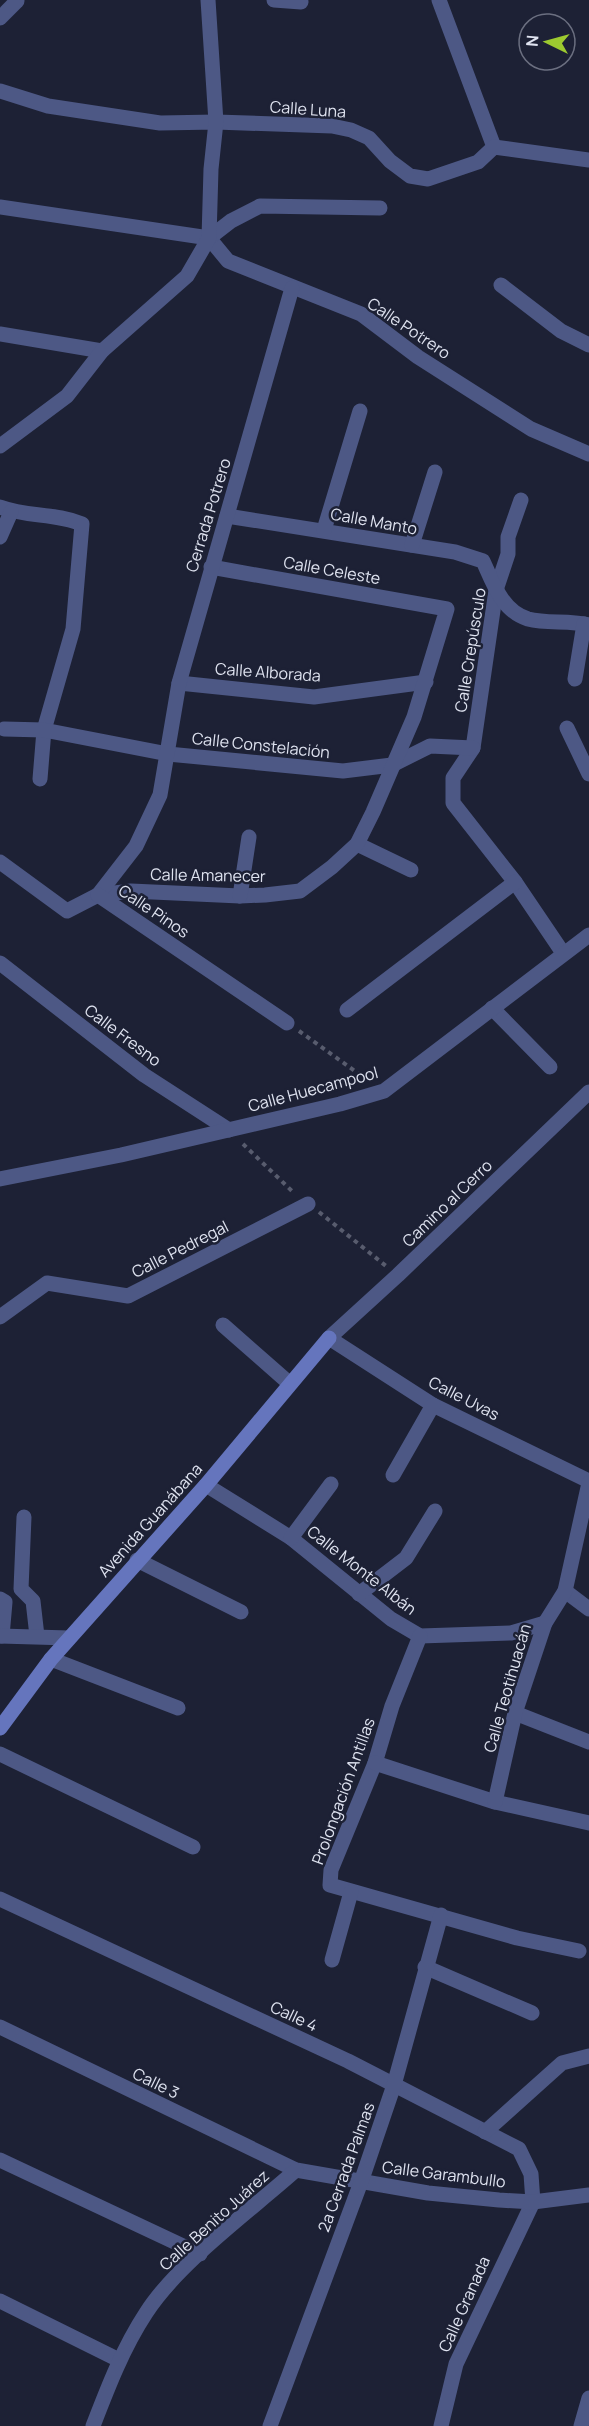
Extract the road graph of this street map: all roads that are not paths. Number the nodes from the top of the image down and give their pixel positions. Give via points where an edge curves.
1 (208, 0) edge
2 (274, 0) edge
3 (439, 0) edge
4 (17, 1) edge
5 (301, 2) dead end
6 (0, 18) edge
7 (0, 91) edge
8 (216, 122) junction
9 (494, 147) junction
10 (589, 160) edge
11 (0, 207) edge
12 (380, 208) dead end
13 (209, 238) junction
14 (501, 285) dead end
15 (292, 288) junction
16 (0, 334) edge
17 (589, 345) edge
18 (102, 351) junction
19 (360, 411) dead end
20 (0, 446) edge
21 (589, 454) edge
22 (435, 472) dead end
23 (521, 500) dead end
24 (6, 509) edge
25 (227, 516) junction
26 (324, 530) junction
27 (0, 537) edge
28 (412, 545) junction
29 (211, 567) junction
30 (496, 590) junction
31 (447, 609) joint
32 (587, 625) edge
33 (575, 679) dead end
34 (426, 682) junction
35 (179, 683) junction
36 (567, 728) dead end
37 (4, 729) dead end
38 (44, 730) junction
39 (473, 748) junction
40 (168, 754) junction
41 (392, 765) junction
42 (588, 770) edge
43 (40, 779) dead end
44 (249, 837) dead end
45 (357, 844) junction
46 (2, 868) edge
47 (411, 870) dead end
48 (515, 882) junction
49 (98, 895) junction
50 (240, 896) junction
51 (589, 935) edge
52 (563, 953) junction
53 (0, 963) edge
54 (492, 1008) junction
55 (347, 1010) dead end
56 (287, 1023) road end
57 (550, 1067) dead end
58 (589, 1092) edge
59 (229, 1130) junction
60 (0, 1179) edge
61 (308, 1204) dead end
62 (0, 1317) edge
63 (223, 1324) dead end
64 (329, 1338) junction
65 (289, 1383) junction
66 (433, 1405) junction
67 (393, 1475) dead end
68 (589, 1482) edge
69 (331, 1484) dead end
70 (206, 1485) junction
71 (435, 1511) dead end
72 (24, 1517) dead end
73 (291, 1538) junction
74 (137, 1560) junction
75 (565, 1591) junction
76 (359, 1594) junction
77 (0, 1599) edge
78 (589, 1608) edge
79 (241, 1612) dead end
80 (544, 1623) junction
81 (1, 1636) edge
82 (37, 1636) junction
83 (420, 1636) junction
84 (69, 1638) junction
85 (51, 1659) junction
86 (178, 1708) dead end
87 (515, 1713) junction
88 (0, 1728) edge
89 (589, 1742) edge
90 (0, 1754) edge
91 (375, 1763) junction
92 (495, 1802) junction
93 (589, 1823) edge
94 (193, 1847) dead end
95 (351, 1892) junction
96 (0, 1899) edge
97 (441, 1915) junction
98 (579, 1951) dead end
99 (332, 1960) dead end
100 (425, 1968) junction
101 (532, 2013) dead end
102 (0, 2027) edge
103 (589, 2056) edge
104 (394, 2085) junction
105 (485, 2132) junction
106 (0, 2160) edge
107 (296, 2170) junction
108 (361, 2182) junction
109 (589, 2195) edge
110 (532, 2202) junction
111 (200, 2254) junction
112 (0, 2301) edge
113 (119, 2360) junction
114 (589, 2398) edge
115 (93, 2426) edge
116 (270, 2426) edge
117 (441, 2426) edge
118 (581, 2426) edge

1 - 8 street
2 - 5 street
3 - 9 street
4 - 6 street
7 - 8 street, Calle Luna via 48,106 160,123
8 - 9 street, Calle Luna via 351,130 369,138 410,176 428,179 478,162
8 - 13 street
9 - 10 street
11 - 13 street
12 - 13 street via 260,206
13 - 15 street, Calle Potrero via 228,261
13 - 18 street via 187,276
14 - 17 street via 561,331
15 - 21 street, Calle Potrero via 361,314 418,357 531,429
15 - 25 street, Cerrada Potrero
16 - 18 street
18 - 20 street via 67,396
19 - 26 street
22 - 28 street
23 - 30 street, Calle Crepúsculo
24 - 27 street
24 - 38 street via 66,517 82,524 73,629
25 - 26 street, Calle Manto
25 - 29 street, Cerrada Potrero
26 - 28 street, Calle Manto
28 - 30 street, Calle Manto via 483,561
29 - 31 street, Calle Celeste
29 - 35 street, Cerrada Potrero
30 - 32 street via 510,608 527,619
30 - 39 street, Calle Crepúsculo
31 - 34 street, Calle Amanecer
32 - 33 street
34 - 35 street, Calle Alborada via 314,697
34 - 41 street, Calle Amanecer
35 - 40 street, Cerrada Potrero
36 - 42 street
37 - 38 street, Calle Constelación
38 - 40 street, Calle Constelación
38 - 43 street
39 - 41 street, Calle Constelación via 430,746
39 - 48 street, Calle Crepúsculo via 453,778 453,803
40 - 41 street, Calle Constelación via 343,771
40 - 49 street, Cerrada Potrero via 160,795 136,846
41 - 45 street, Calle Amanecer
44 - 50 street
45 - 47 street
45 - 50 street, Calle Amanecer via 300,891
46 - 49 street, Calle Pinos via 67,911
48 - 52 street
48 - 55 street
49 - 50 street, Calle Amanecer via 131,891
49 - 56 street, Calle Pinos
51 - 52 street, Calle Huecampool
52 - 54 street, Calle Huecampool
53 - 59 street, Calle Fresno via 144,1075
54 - 57 street
54 - 59 street, Calle Huecampool via 384,1091
58 - 64 street, Camino al Cerro
59 - 60 street, Calle Huecampool
61 - 62 street, Calle Pedregal via 128,1296 47,1283
63 - 65 street
64 - 65 street, Avenida Guanábana
64 - 66 street, Calle Uvas
65 - 70 street, Avenida Guanábana
66 - 67 street
66 - 68 street, Calle Uvas
68 - 75 street, Calle Teotihuacán
69 - 73 street
70 - 73 street, Calle Monte Albán
70 - 74 street, Avenida Guanábana
71 - 76 street via 406,1558
72 - 82 street via 21,1589 33,1601
73 - 76 street, Calle Monte Albán
74 - 79 street
74 - 84 street, Avenida Guanábana
75 - 78 street
75 - 80 street, Calle Teotihuacán
76 - 83 street, Calle Monte Albán
77 - 81 street via 5,1602
80 - 83 street, Calle Monte Albán via 511,1633
80 - 87 street, Calle Teotihuacán
81 - 82 street
82 - 84 street
83 - 91 street, Prolongación Antillas
84 - 85 street, Avenida Guanábana
85 - 86 street
85 - 88 street, Avenida Guanábana
87 - 89 street
87 - 92 street, Calle Teotihuacán
90 - 94 street
91 - 92 street
91 - 95 street, Prolongación Antillas via 331,1870 330,1885
92 - 93 street
95 - 97 street, Prolongación Antillas
95 - 99 street
96 - 104 street, Calle 4
97 - 98 street, Prolongación Antillas via 517,1938
97 - 100 street, 2a Cerrada Palmas
100 - 101 street
100 - 104 street, 2a Cerrada Palmas
102 - 107 street, Calle 3
103 - 105 street via 562,2063
104 - 105 street, Calle 4
104 - 108 street, 2a Cerrada Palmas
105 - 110 street, Calle 4 via 519,2149 531,2174
106 - 111 street
107 - 108 street, Calle Garambullo
107 - 111 street, Calle Benito Juárez
108 - 110 street, Calle Garambullo via 428,2193
108 - 116 street, 2a Cerrada Palmas
109 - 110 street, Calle Garambullo
110 - 117 street, Calle Granada via 456,2364
111 - 113 street, Calle Benito Juárez via 146,2312
112 - 113 street
113 - 115 street, Calle Benito Juárez
114 - 118 street

